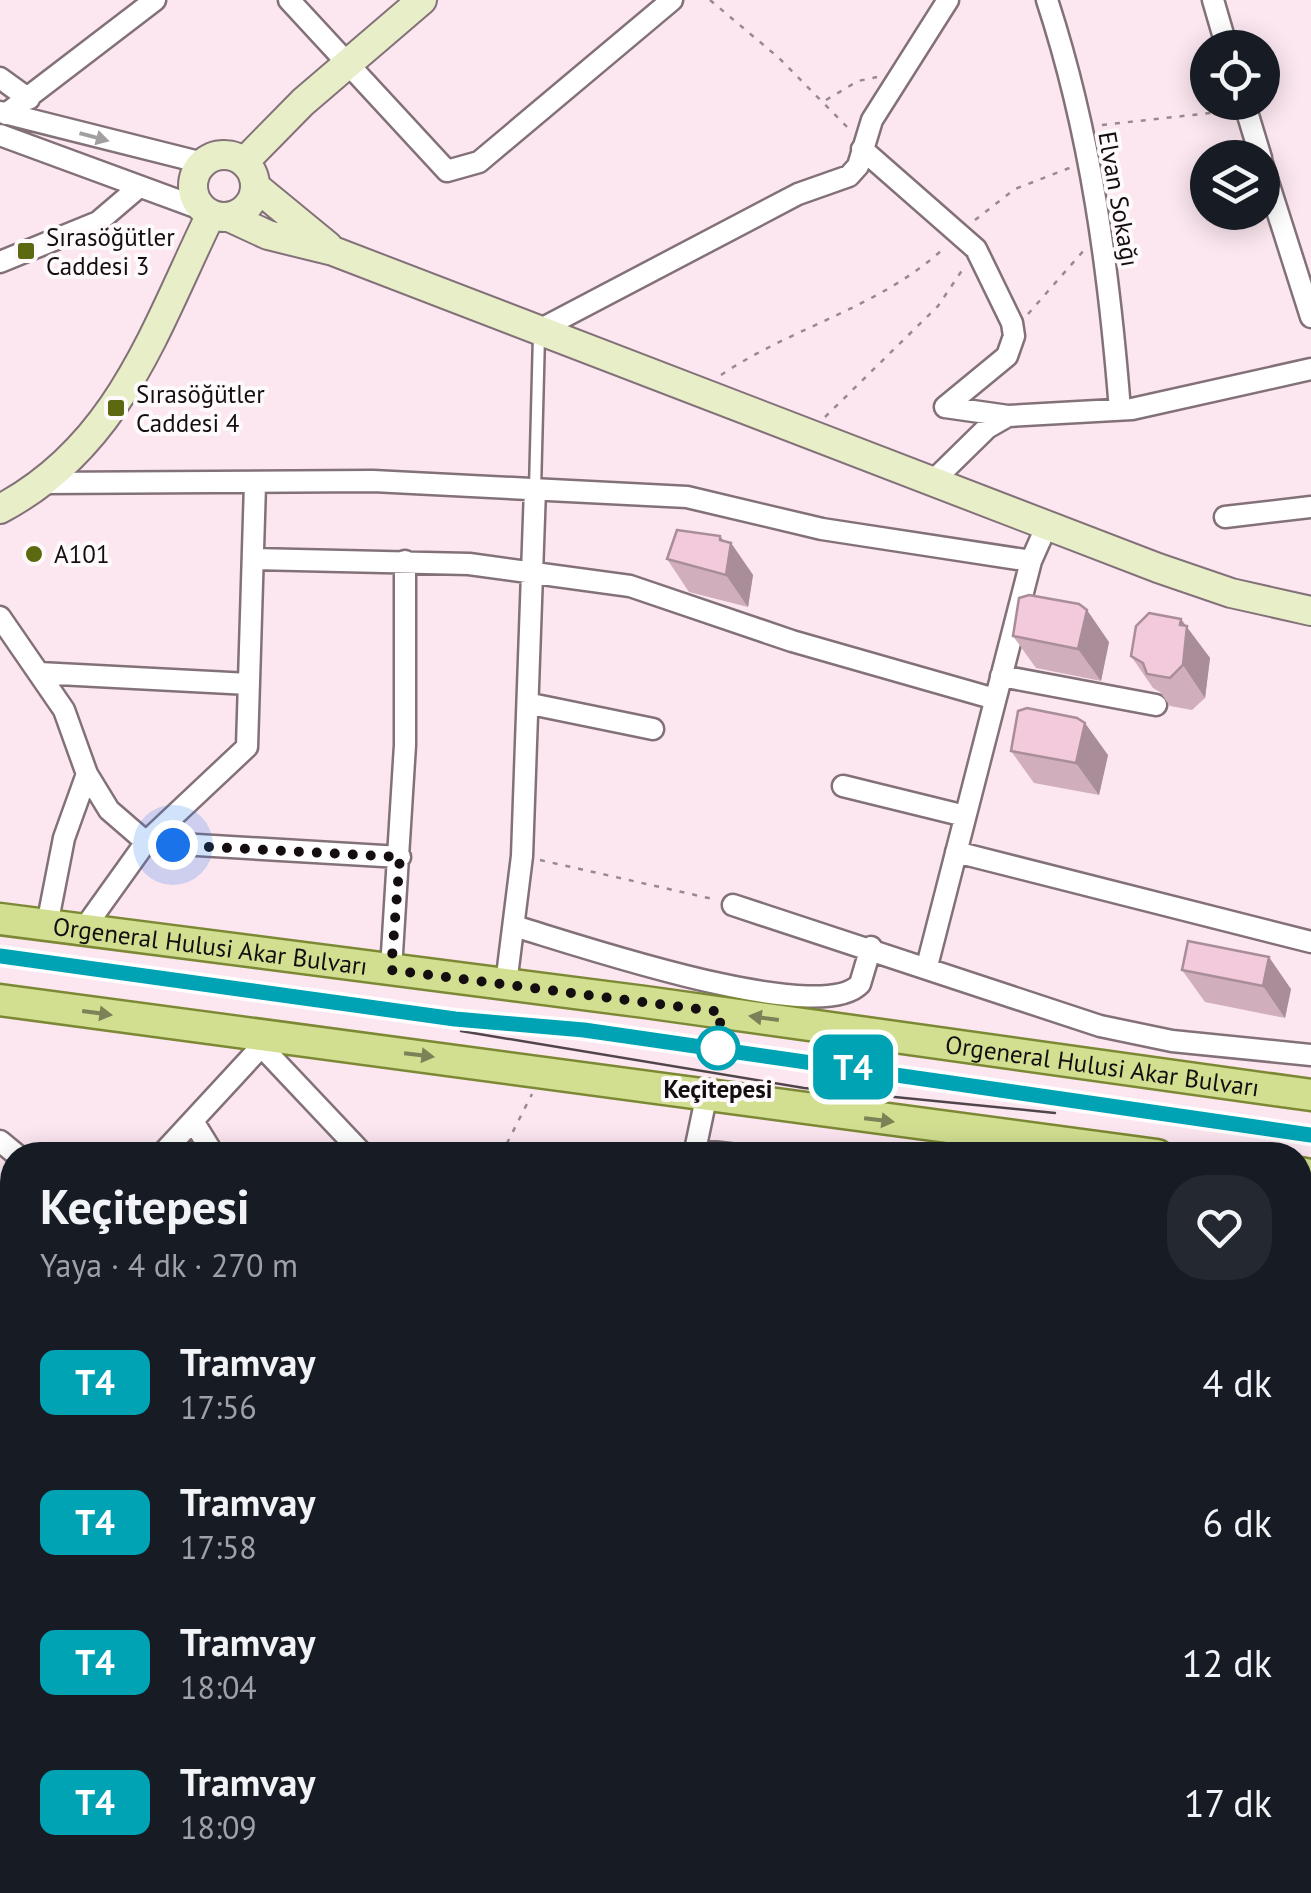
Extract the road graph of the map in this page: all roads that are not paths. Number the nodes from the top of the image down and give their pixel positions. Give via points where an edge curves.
1 (155, 0) edge
2 (289, 0) edge
3 (672, 0) edge
4 (948, 0) edge
5 (1047, 0) edge
6 (1213, 0) edge
7 (416, 2) edge
8 (1222, 30) edge
9 (348, 66) junction
10 (0, 78) edge
11 (29, 99) junction
12 (3, 113) edge
13 (0, 136) edge
14 (862, 148) junction
15 (203, 163) junction
16 (250, 174) junction
17 (139, 187) junction
18 (215, 214) junction
19 (1280, 218) edge
20 (332, 250) junction
21 (0, 262) edge
22 (1311, 317) edge
23 (540, 330) junction
24 (1311, 369) edge
25 (1120, 410) junction
26 (1008, 416) junction
27 (934, 480) junction
28 (41, 483) junction
29 (254, 484) junction
30 (535, 488) junction
31 (1311, 507) edge
32 (0, 509) edge
33 (1225, 517) dead end
34 (1047, 525) junction
35 (252, 559) junction
36 (404, 561) junction
37 (1031, 561) junction
38 (532, 572) junction
39 (1311, 612) edge
40 (0, 618) edge
41 (39, 673) junction
42 (1001, 676) junction
43 (249, 684) junction
44 (995, 699) junction
45 (531, 704) junction
46 (1156, 705) dead end
47 (654, 729) dead end
48 (87, 774) junction
49 (843, 786) dead end
50 (965, 816) junction
51 (146, 842) junction
52 (956, 852) junction
53 (400, 857) junction
54 (734, 905) road end
55 (0, 919) edge
56 (47, 925) junction
57 (514, 926) junction
58 (83, 930) junction
59 (1311, 942) edge
60 (871, 948) junction
61 (927, 966) junction
62 (391, 970) junction
63 (506, 984) junction
64 (0, 1000) edge
65 (266, 1042) junction
66 (1310, 1048) edge
67 (1311, 1095) edge
68 (706, 1098) junction
69 (193, 1121) junction
70 (173, 1142) edge
71 (206, 1142) edge
72 (353, 1142) edge
73 (696, 1142) edge
74 (983, 1142) edge

1 - 11 street
2 - 9 street
3 - 9 street via 463,169 447,171
4 - 14 street via 872,120
5 - 25 street, Elvan Sokağı via 1089,161
6 - 8 street
7 - 9 street
9 - 16 street via 277,126
10 - 11 street
11 - 12 street
12 -> 15 street
13 - 17 street
14 - 23 street via 849,176 798,194
14 - 26 street via 976,249 1014,336 1007,356 945,407
15 - 16 street via 219,156
15 - 18 street via 193,186
16 - 18 street via 244,209
16 - 20 street
17 - 18 street
17 - 21 street via 98,222
18 - 20 street
18 - 28 street via 116,408
19 - 22 street
20 - 23 street
23 - 27 street
23 - 30 lane
24 - 25 street
25 - 26 street
26 - 27 street
27 - 34 street
28 - 29 street
28 - 32 street
29 - 30 street
29 - 35 street
30 - 37 street via 687,498 822,530
30 - 38 street
31 - 33 street
34 - 37 street
34 - 39 street via 1194,581
35 - 36 street
35 - 43 street
36 - 38 street
36 - 53 street
37 - 42 street
38 - 44 street via 630,586
38 - 45 street
40 - 41 street
41 - 43 street
41 - 48 street via 64,710
42 - 44 street
42 - 46 street
43 - 51 street via 247,747
44 - 50 street
45 - 47 street
45 - 57 street
48 - 51 street via 110,810
48 - 56 street via 64,838
49 - 50 street
50 - 52 street
51 - 53 street
51 - 58 street
52 - 59 street
52 - 61 street
53 - 62 street
54 - 60 street
55 - 56 main road, Orgeneral Hulusi Akar Bulvarı
56 - 58 main road, Orgeneral Hulusi Akar Bulvarı
57 - 60 street via 700,981 834,998 860,984
57 - 63 street
58 - 62 main road, Orgeneral Hulusi Akar Bulvarı
60 - 61 street
61 - 66 street via 1138,1036
62 - 63 main road, Orgeneral Hulusi Akar Bulvarı
67 -> 63 main road, Orgeneral Hulusi Akar Bulvarı
64 -> 65 main road
65 -> 68 main road via 484,1063
65 - 69 street
65 - 72 street
68 - 73 street
68 -> 74 main road
69 - 70 street
69 - 71 street

